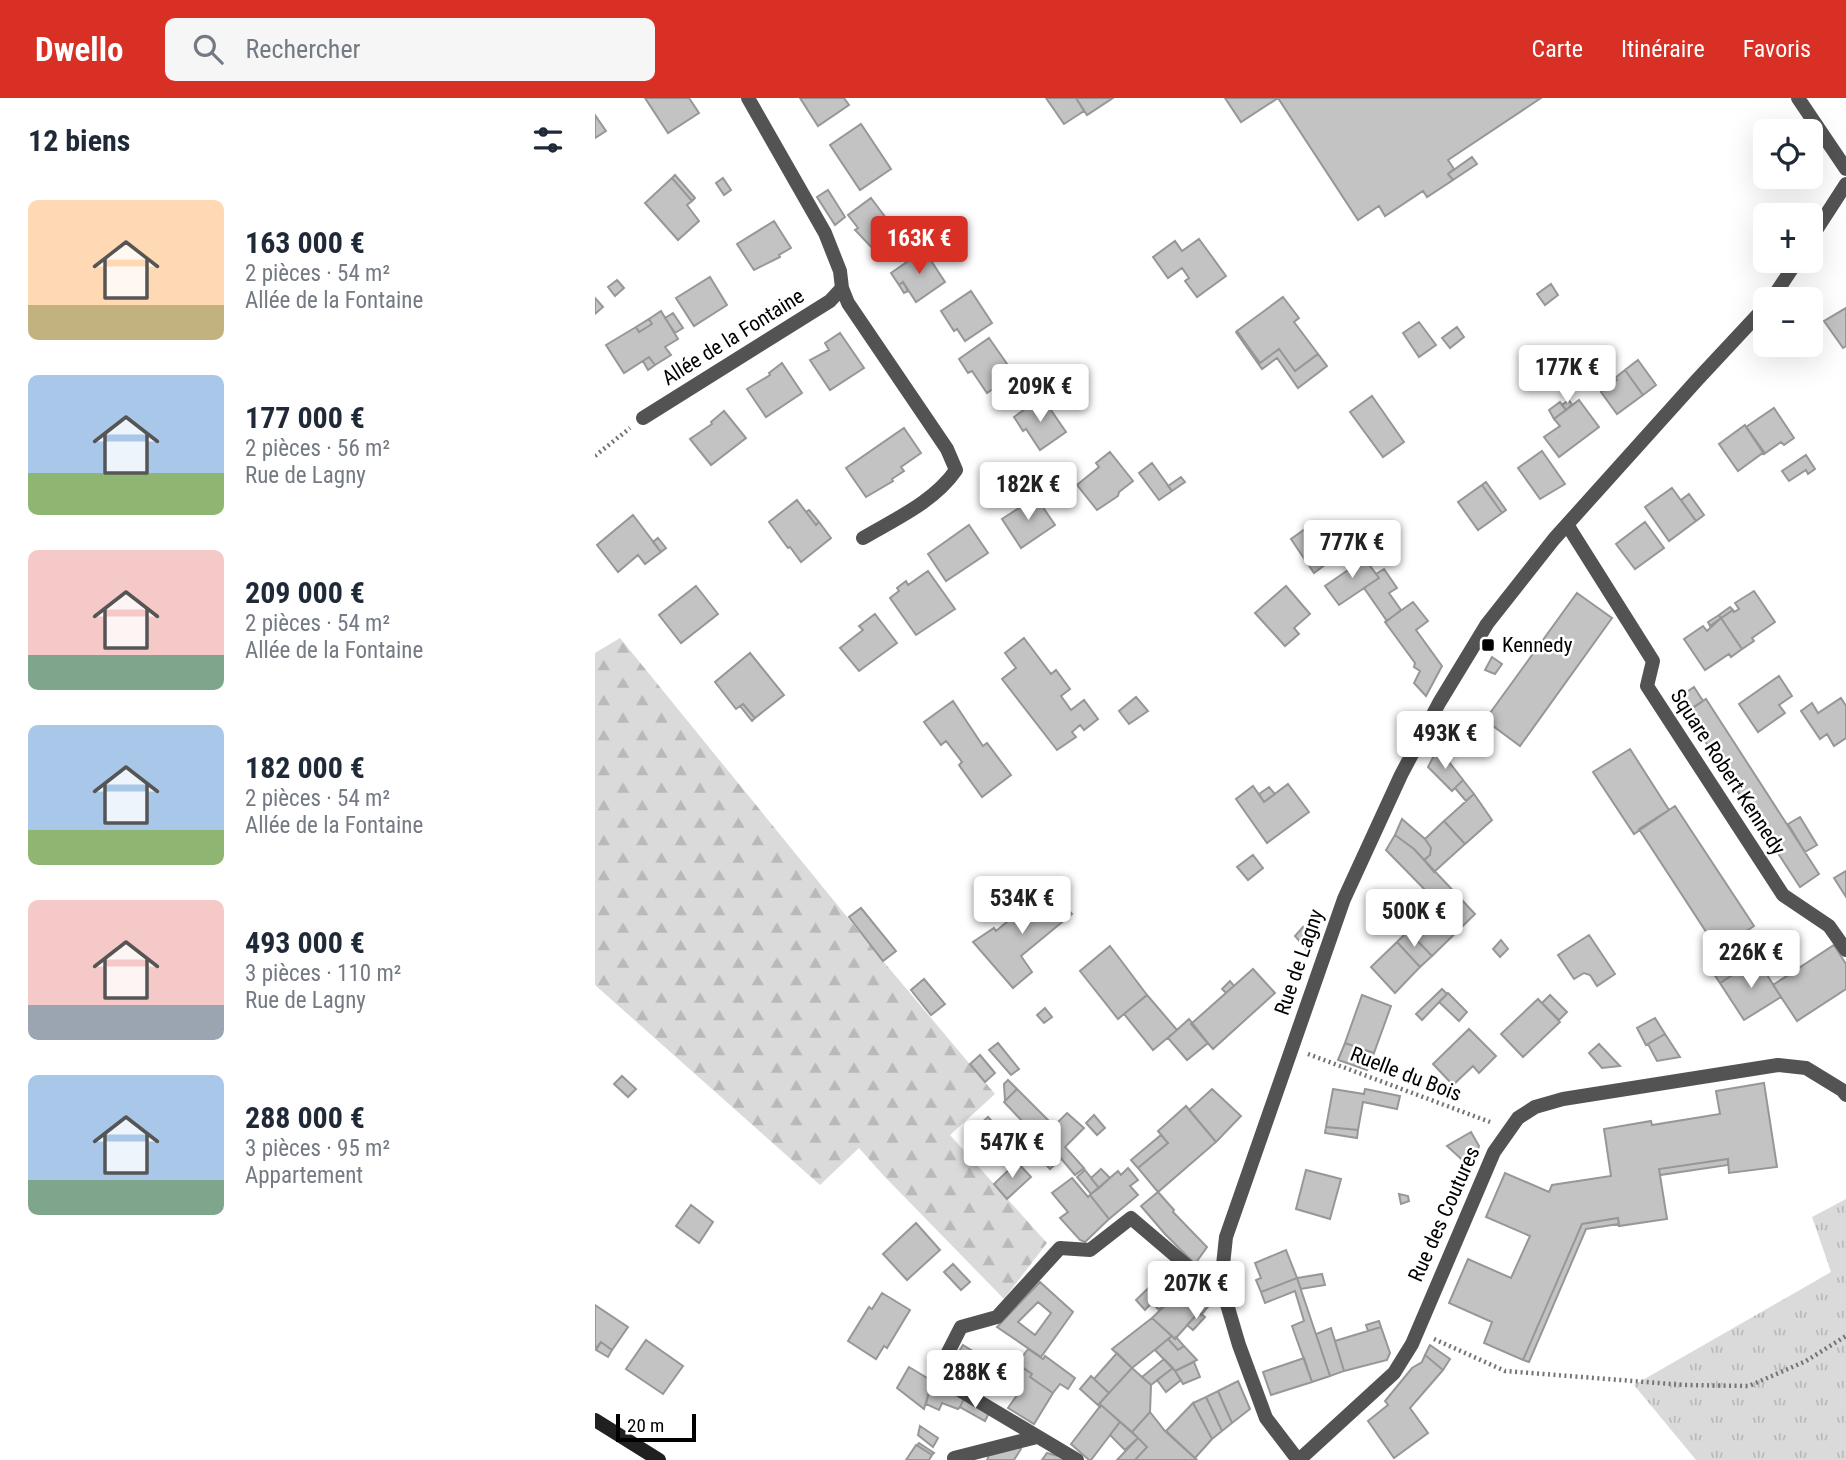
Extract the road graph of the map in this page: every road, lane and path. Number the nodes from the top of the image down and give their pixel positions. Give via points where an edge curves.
1 (748, 98) edge
2 (1798, 98) edge
3 (1846, 169) edge
4 (1846, 184) edge
5 (1823, 219) edge
6 (842, 288) junction
7 (1753, 320) edge
8 (643, 418) joint
9 (595, 456) edge
10 (1568, 526) junction
11 (863, 538) dead end
12 (1846, 950) edge
13 (1291, 1048) junction
14 (1846, 1095) edge
15 (1509, 1130) junction
16 (1221, 1284) junction
17 (1417, 1332) junction
18 (1846, 1336) edge
19 (595, 1420) edge
20 (1037, 1437) junction
21 (954, 1458) dead end
22 (659, 1460) edge
23 (1077, 1460) edge
24 (1299, 1460) edge

1 - 6 street via 825,233
2 - 3 street
4 - 5 street
6 - 8 street, Allée de la Fontaine via 830,301
6 - 11 street via 949,452 956,470 925,501
7 - 10 street, Rue de Lagny
8 - 9 path
10 - 12 street, Square Robert Kennedy via 1653,661 1647,686 1783,895 1829,926
10 - 13 street, Rue de Lagny via 1487,624 1439,703 1344,899
13 - 15 path, Ruelle du Bois
13 - 16 street, Rue de Lagny via 1226,1237
14 - 15 street, Rue des Coutures via 1806,1068 1779,1065 1563,1099 1535,1107
15 - 17 street, Rue des Coutures via 1494,1152
16 - 20 street via 1198,1275 1132,1218 1090,1250 1060,1248 997,1317 961,1327 936,1376
16 - 24 street, Rue de Lagny via 1266,1418
17 - 18 path via 1505,1371 1643,1383 1749,1386 1806,1361
17 - 24 street, Rue des Coutures via 1394,1374
19 - 22 street
20 - 21 street
20 - 23 street

